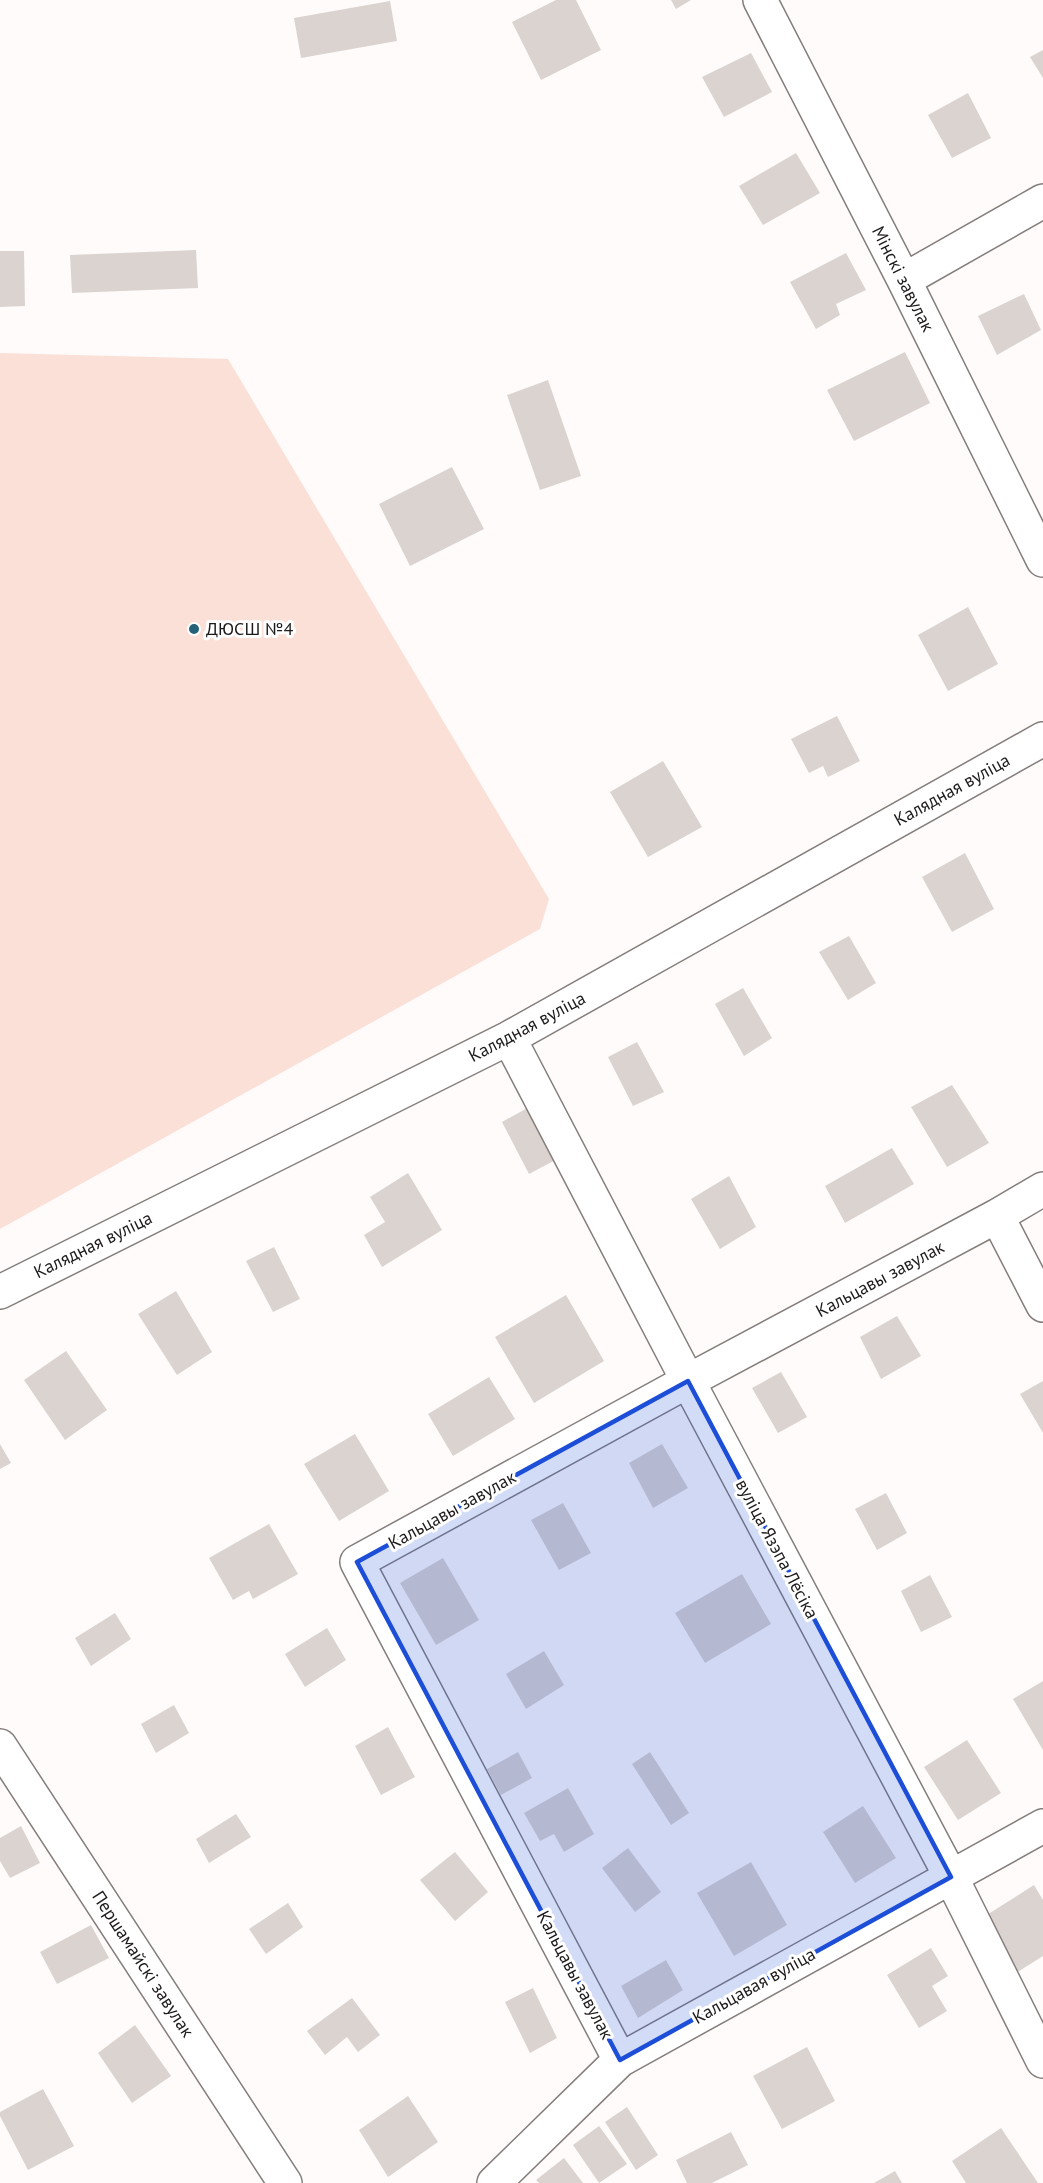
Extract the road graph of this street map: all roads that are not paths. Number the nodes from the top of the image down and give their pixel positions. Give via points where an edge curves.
1 (760, 0) edge
2 (1043, 201) edge
3 (904, 280) junction
4 (1043, 560) edge
5 (1043, 739) edge
6 (509, 1038) junction
7 (1043, 1189) edge
8 (997, 1216) junction
9 (0, 1292) edge
10 (1043, 1305) edge
11 (688, 1381) junction
12 (0, 1746) edge
13 (1043, 1826) edge
14 (951, 1877) junction
15 (620, 2060) junction
16 (1043, 2061) edge
17 (285, 2183) edge
18 (494, 2183) edge

1 - 3 street, Мінскі завулак
2 - 3 street
3 - 4 street, Мінскі завулак
5 - 6 street, Калядная вуліца
6 - 9 street, Калядная вуліца
6 - 11 street, вуліца Язэпа Лёсіка
7 - 8 street, Кальцавы завулак
8 - 10 street
8 - 11 street, Кальцавы завулак
11 - 14 street, вуліца Язэпа Лёсіка
11 - 15 street, Кальцавы завулак via 357,1562
12 - 17 street, Першамайскі завулак
13 - 14 street, Кальцавая вуліца
14 - 15 street, Кальцавая вуліца
14 - 16 street, вуліца Язэпа Лёсіка
15 - 18 street, Кальцавая вуліца

